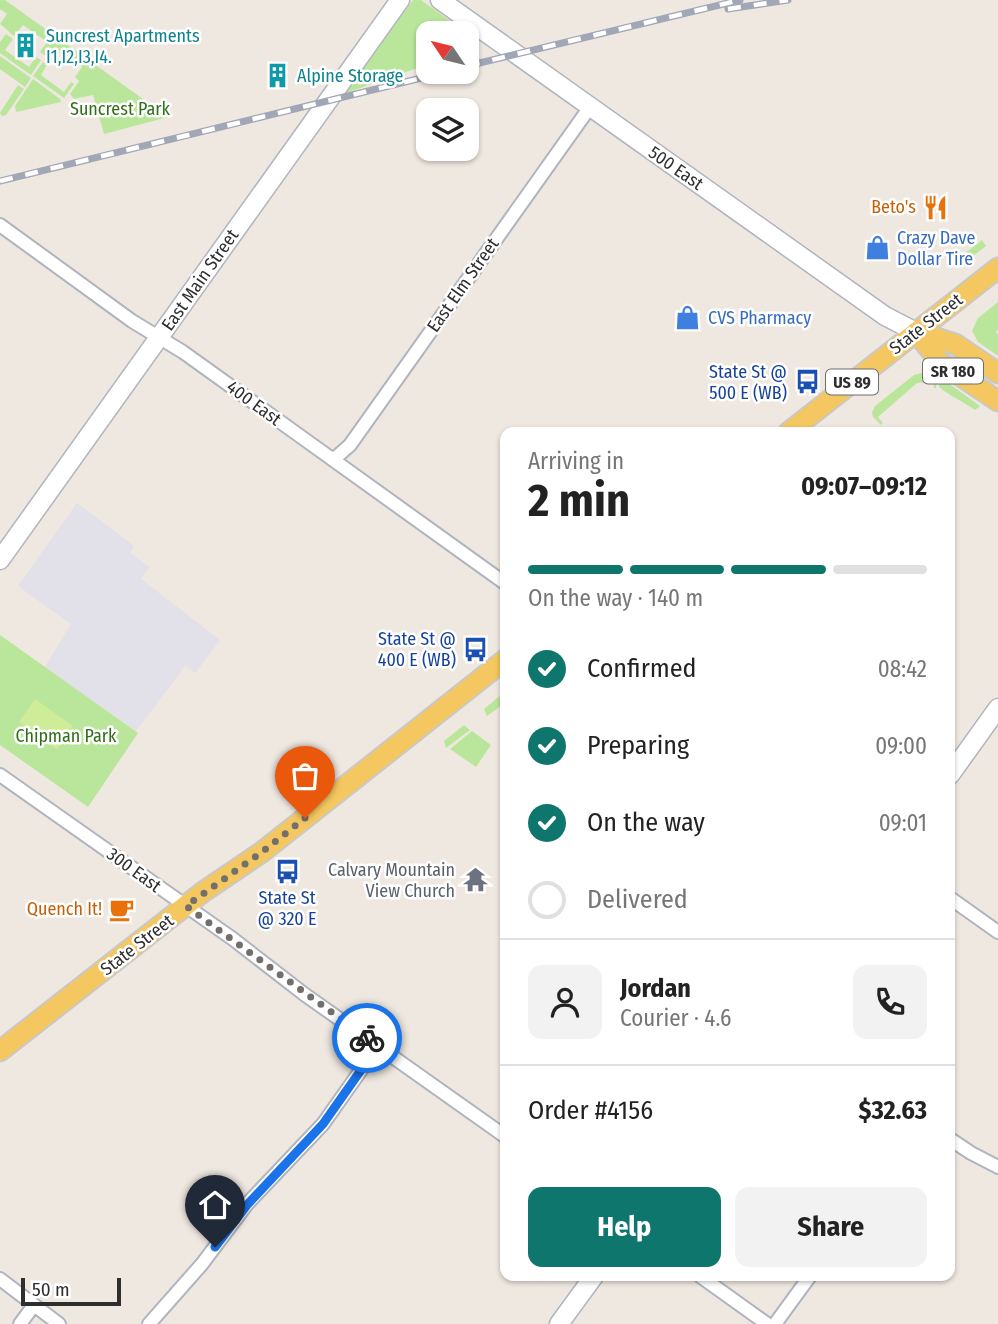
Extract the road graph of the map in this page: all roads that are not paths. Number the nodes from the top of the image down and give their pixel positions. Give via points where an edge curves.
1 (400, 0) edge
2 (440, 0) edge
3 (590, 107) junction
4 (0, 225) edge
5 (998, 268) edge
6 (916, 332) junction
7 (159, 337) junction
8 (998, 373) edge
9 (998, 401) edge
10 (795, 427) edge
11 (333, 460) junction
12 (0, 560) edge
13 (500, 580) edge
14 (500, 664) edge
15 (998, 708) edge
16 (955, 768) edge
17 (0, 775) edge
18 (955, 902) edge
19 (186, 906) junction
20 (998, 932) edge
21 (378, 1046) junction
22 (0, 1051) edge
23 (500, 1133) edge
24 (955, 1142) edge
25 (998, 1167) edge
26 (0, 1279) edge
27 (590, 1281) edge
28 (707, 1281) edge
29 (806, 1281) edge
30 (33, 1305) junction
31 (20, 1324) edge
32 (59, 1324) edge
33 (149, 1324) edge
34 (559, 1324) edge
35 (767, 1324) edge
36 (775, 1324) edge

1 - 7 street, East Main Street
2 - 3 street, 500 East
3 - 6 street, 500 East via 885,316
3 - 11 street, East Elm Street via 350,445
4 - 7 street, 400 East
5 - 6 main road, State Street / US 89
6 - 8 main road, 500 East / SR 180 via 955,344
6 - 9 main road, 500 East / SR 180 via 940,362
6 - 10 main road, State Street / US 89
7 - 11 street, 400 East
7 - 12 street, East Main Street
11 - 13 street, 400 East
14 - 19 main road, State Street via 262,852
15 - 16 street
17 - 19 street, 300 East
18 - 20 street
19 - 21 street, 300 East
19 - 22 main road, State Street
21 - 23 street, 300 East
21 - 33 street via 323,1124 247,1205
24 - 25 street
26 - 30 street
27 - 34 street
28 - 35 street
29 - 36 street
30 - 31 street
30 - 32 street

